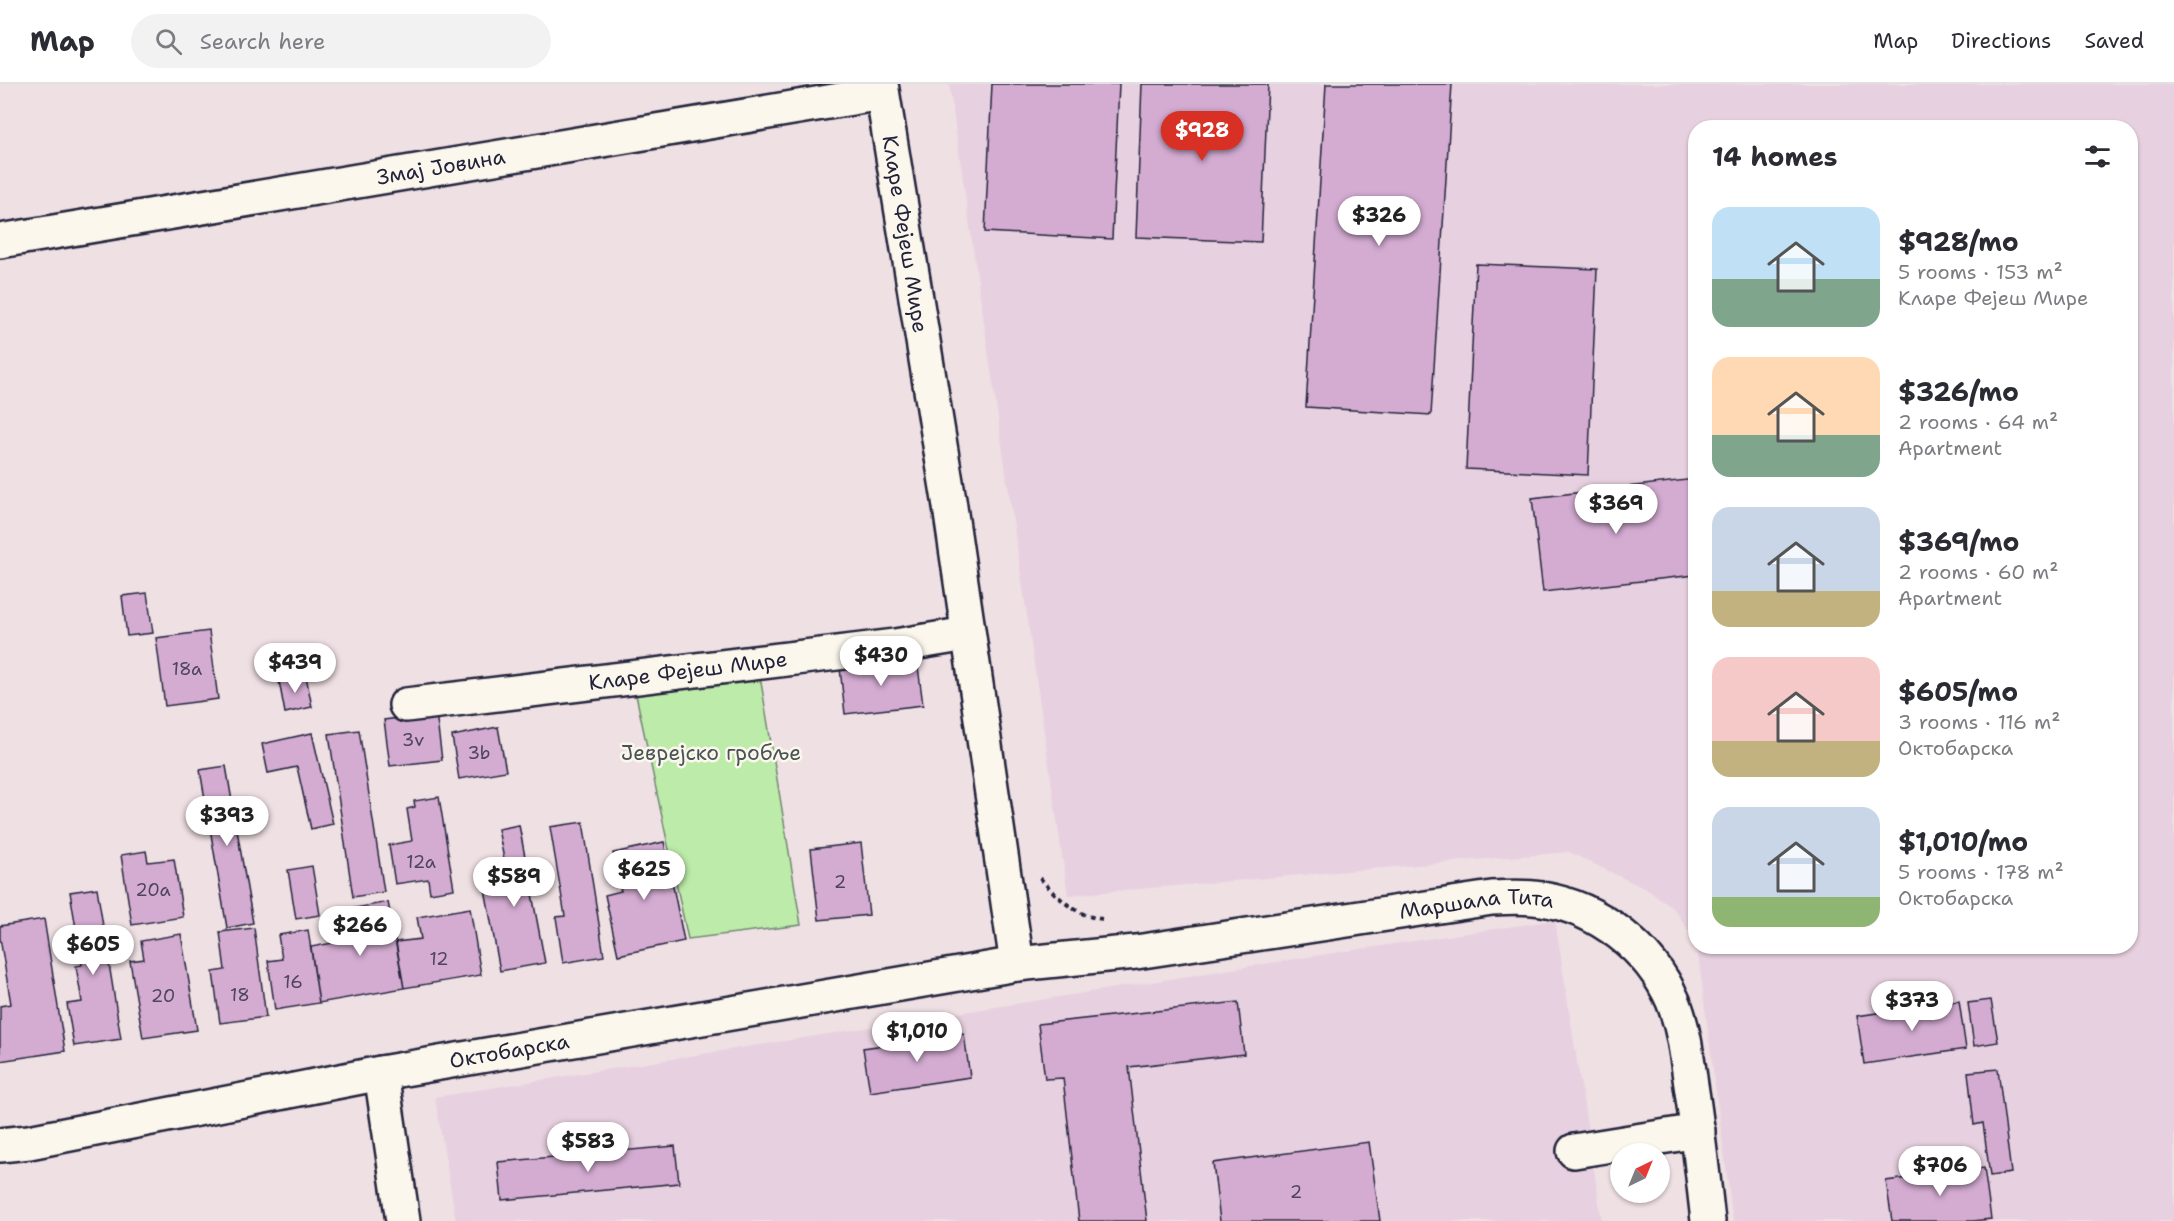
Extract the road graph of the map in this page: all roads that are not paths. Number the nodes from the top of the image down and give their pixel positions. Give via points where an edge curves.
1 (881, 88) edge
2 (0, 241) edge
3 (967, 634) junction
4 (406, 705) dead end
5 (1017, 964) junction
6 (381, 1073) junction
7 (1698, 1131) junction
8 (0, 1145) edge
9 (1574, 1151) dead end
10 (403, 1221) edge
11 (1708, 1221) edge

1 - 2 street, Змај Јовина
1 - 3 street, Кларе Фејеш Мире via 949,500
3 - 4 street, Кларе Фејеш Мире
3 - 5 street, Кларе Фејеш Мире
5 - 6 street, Октобарска
5 - 7 street, Маршала Тита via 1136,952 1492,898 1542,899 1564,904 1604,922 1625,937 1661,978 1684,1039
6 - 8 street, Октобарска
6 - 10 street
7 - 9 street
7 - 11 street, Маршала Тита

